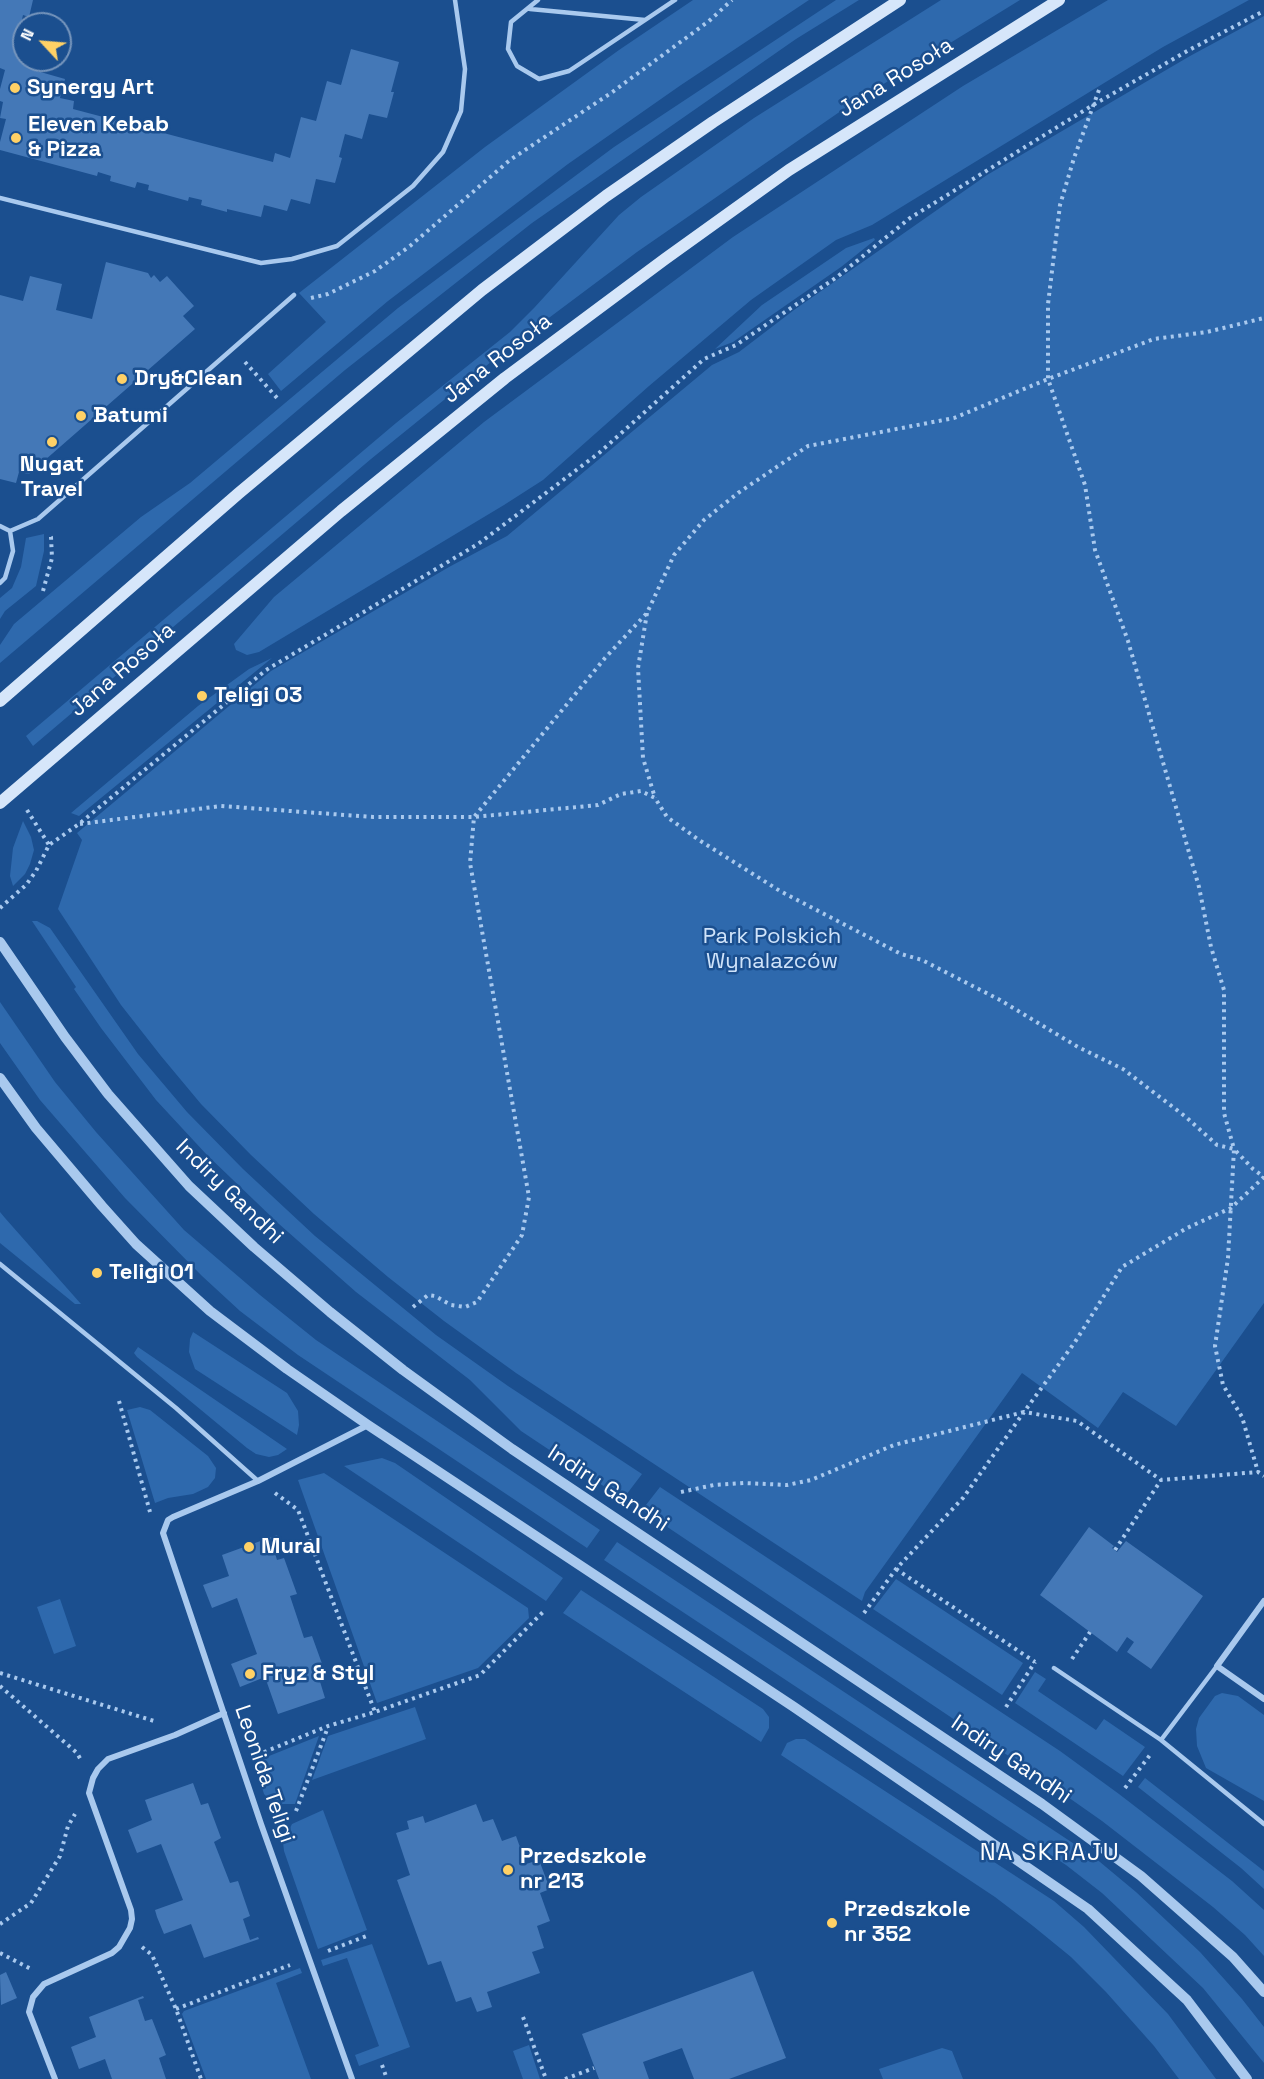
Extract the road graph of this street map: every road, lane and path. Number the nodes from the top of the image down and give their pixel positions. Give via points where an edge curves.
1 (454, 0) edge
2 (538, 0) edge
3 (675, 0) edge
4 (732, 0) edge
5 (900, 0) edge
6 (1059, 0) edge
7 (530, 9) junction
8 (1264, 11) edge
9 (645, 20) junction
10 (1099, 90) dead end
11 (1093, 105) junction
12 (0, 198) edge
13 (294, 295) joint
14 (1264, 318) edge
15 (233, 348) junction
16 (1048, 379) junction
17 (278, 399) dead end
18 (38, 519) junction
19 (0, 526) edge
20 (10, 531) junction
21 (0, 583) edge
22 (43, 591) dead end
23 (647, 613) junction
24 (0, 701) edge
25 (655, 798) junction
26 (0, 803) edge
27 (27, 811) dead end
28 (474, 817) junction
29 (79, 824) junction
30 (49, 845) junction
31 (0, 908) edge
32 (0, 942) edge
33 (0, 1078) edge
34 (1234, 1149) junction
35 (1264, 1176) edge
36 (1230, 1208) junction
37 (0, 1264) edge
38 (413, 1307) dead end
39 (118, 1401) dead end
40 (1024, 1412) junction
41 (368, 1425) junction
42 (1258, 1472) junction
43 (1264, 1476) edge
44 (1161, 1480) junction
45 (258, 1481) junction
46 (681, 1492) dead end
47 (164, 1527) junction
48 (1114, 1550) dead end
49 (896, 1569) junction
50 (1264, 1601) edge
51 (544, 1611) dead end
52 (864, 1613) dead end
53 (1090, 1632) dead end
54 (1079, 1647) dead end
55 (1217, 1666) junction
56 (1054, 1668) dead end
57 (0, 1673) edge
58 (0, 1686) edge
59 (1264, 1699) edge
60 (1006, 1707) dead end
61 (375, 1712) junction
62 (224, 1713) junction
63 (328, 1726) junction
64 (175, 1735) junction
65 (1161, 1740) junction
66 (240, 1762) junction
67 (93, 1778) junction
68 (1125, 1788) dead end
69 (89, 1793) junction
70 (296, 1811) dead end
71 (1264, 1824) edge
72 (0, 1924) edge
73 (369, 1935) dead end
74 (125, 1937) junction
75 (0, 1953) edge
76 (309, 1958) junction
77 (38, 1989) junction
78 (1264, 1992) edge
79 (176, 2009) junction
80 (523, 2017) dead end
81 (382, 2065) dead end
82 (594, 2068) dead end
83 (55, 2079) edge
84 (201, 2079) edge
85 (352, 2079) edge
86 (387, 2079) edge
87 (546, 2079) edge
88 (565, 2079) edge
89 (1247, 2079) edge

1 - 12 lane via 465,69 460,111 443,153 413,186 337,246 292,260 261,262
2 - 7 lane
3 - 9 lane
4 - 13 path via 611,93 510,160 375,271 328,294 305,300
5 - 24 main road via 606,195 482,290 239,493
6 - 26 main road, Jana Rosoła via 789,170 505,378 341,511
7 - 9 lane
7 - 9 lane via 511,22 508,49 517,66 539,79 569,71
8 - 11 path
10 - 11 path
11 - 16 path via 1060,205 1048,304
11 - 29 path via 910,218 837,277 736,345 704,359 598,453 530,506 478,544 266,670
13 - 15 lane
14 - 16 path via 1207,332 1154,339
15 - 17 path
15 - 18 lane
16 - 23 path via 954,418 808,446 704,520 674,555
16 - 34 path via 1085,485 1095,550 1128,641 1199,887 1224,990 1224,1113
18 - 20 lane
18 - 22 path via 51,537 52,558
19 - 20 lane
20 - 21 lane via 13,551 5,579
23 - 25 path via 638,668 643,758
23 - 28 path
25 - 28 path via 641,791 621,794 598,805
25 - 34 path via 667,816 699,840 780,891 1000,1000 1123,1069 1217,1144
27 - 30 path
28 - 29 path via 373,817 221,806
28 - 38 path via 470,863 529,1197 522,1235 477,1302 465,1307 428,1295
29 - 30 path
30 - 31 path via 26,885
32 - 78 street, Indiry Gandhi via 115,1103 189,1186 330,1312 512,1449 1042,1804 1141,1875 1233,1957
33 - 41 street via 36,1128 136,1244 210,1311
34 - 35 path
34 - 36 path
35 - 36 path
36 - 40 path via 1187,1228 1122,1267 1076,1342
36 - 42 path via 1228,1258 1215,1346 1223,1385 1242,1417
37 - 45 lane via 176,1408
39 - 47 path via 152,1520
40 - 44 path via 1077,1421
40 - 46 path via 894,1445 811,1480 787,1485 714,1485
40 - 49 path via 963,1498
41 - 45 street
41 - 89 street via 794,1707 1088,1909 1187,2000
42 - 43 path
42 - 44 path
44 - 48 path
45 - 47 street via 173,1516
45 - 61 path via 298,1510
47 - 62 street, Leonida Teligi via 163,1538
49 - 52 path
49 - 60 path via 1033,1660
50 - 55 street
51 - 61 path via 480,1675
53 - 54 path
55 - 59 street
55 - 65 lane
56 - 65 lane
57 - 64 path via 160,1723
58 - 67 path via 77,1753
61 - 63 path
62 - 64 street
62 - 66 street, Leonida Teligi
63 - 66 path
63 - 70 path
64 - 67 street via 108,1759
65 - 68 path
65 - 71 lane
66 - 76 street, Leonida Teligi
67 - 69 street
69 - 72 path via 68,1826 60,1856 31,1903
69 - 74 street via 131,1910
73 - 76 path
74 - 77 street via 112,1953
74 - 79 path via 152,1955
75 - 77 path via 31,1969
76 - 79 path
76 - 85 street, Leonida Teligi
77 - 83 street via 29,2012
79 - 84 path
80 - 87 path
81 - 86 path
82 - 88 path

